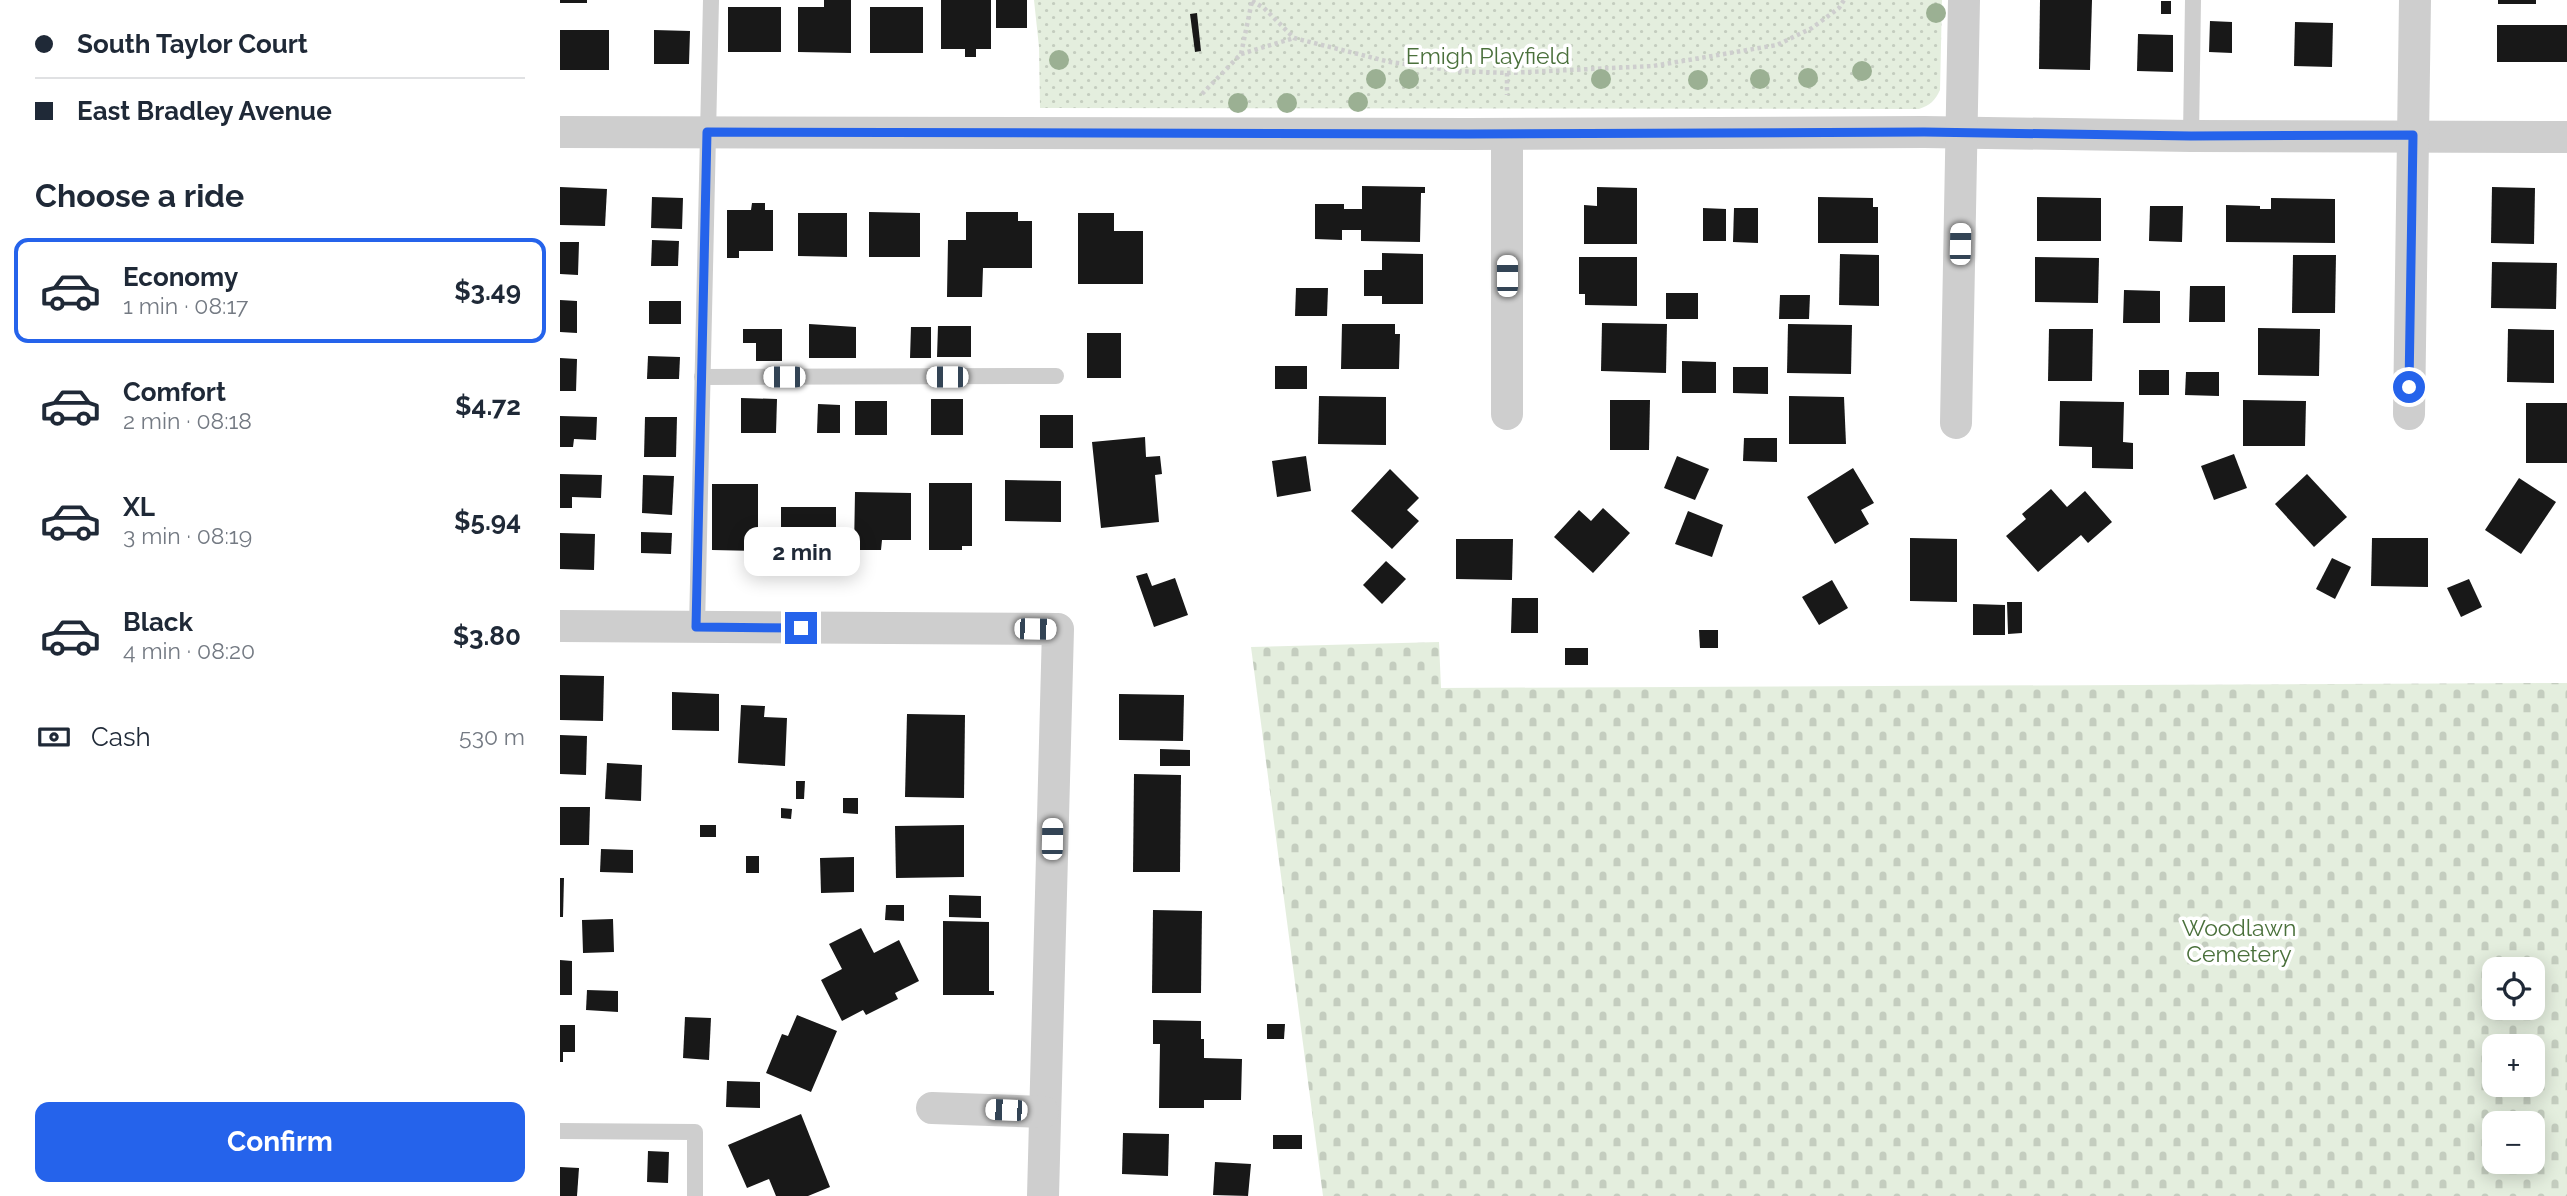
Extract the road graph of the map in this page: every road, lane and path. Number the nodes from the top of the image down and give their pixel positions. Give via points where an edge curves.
1 (711, 0) edge
2 (1252, 0) edge
3 (1844, 0) edge
4 (1964, 0) edge
5 (2193, 0) edge
6 (2415, 0) edge
7 (1294, 38) junction
8 (1241, 54) junction
9 (1507, 73) junction
10 (1202, 94) dead end
11 (1507, 95) dead end
12 (560, 132) edge
13 (707, 132) junction
14 (1962, 133) junction
15 (1507, 134) junction
16 (2413, 135) junction
17 (2191, 136) junction
18 (2567, 137) edge
19 (1056, 376) dead end
20 (702, 377) junction
21 (1507, 414) dead end
22 (2409, 414) dead end
23 (1956, 423) dead end
24 (560, 626) edge
25 (696, 627) junction
26 (932, 1108) dead end
27 (1043, 1112) junction
28 (560, 1131) edge
29 (695, 1196) edge
30 (1043, 1196) edge

1 - 13 lane
2 - 7 path
2 - 8 path
3 - 9 path via 1812,28 1777,45 1653,66
4 - 14 street
5 - 17 lane
6 - 16 street
7 - 8 path
7 - 9 path via 1390,62
8 - 10 path
9 - 11 path
12 - 13 street
13 - 15 street
13 - 20 lane
14 - 15 street
14 - 17 street
14 - 23 street
15 - 21 street
16 - 17 street
16 - 18 street
16 - 22 street
19 - 20 lane
20 - 25 lane
24 - 25 street
25 - 27 street via 1058,629
26 - 27 street
27 - 30 street
28 - 29 lane via 695,1132

